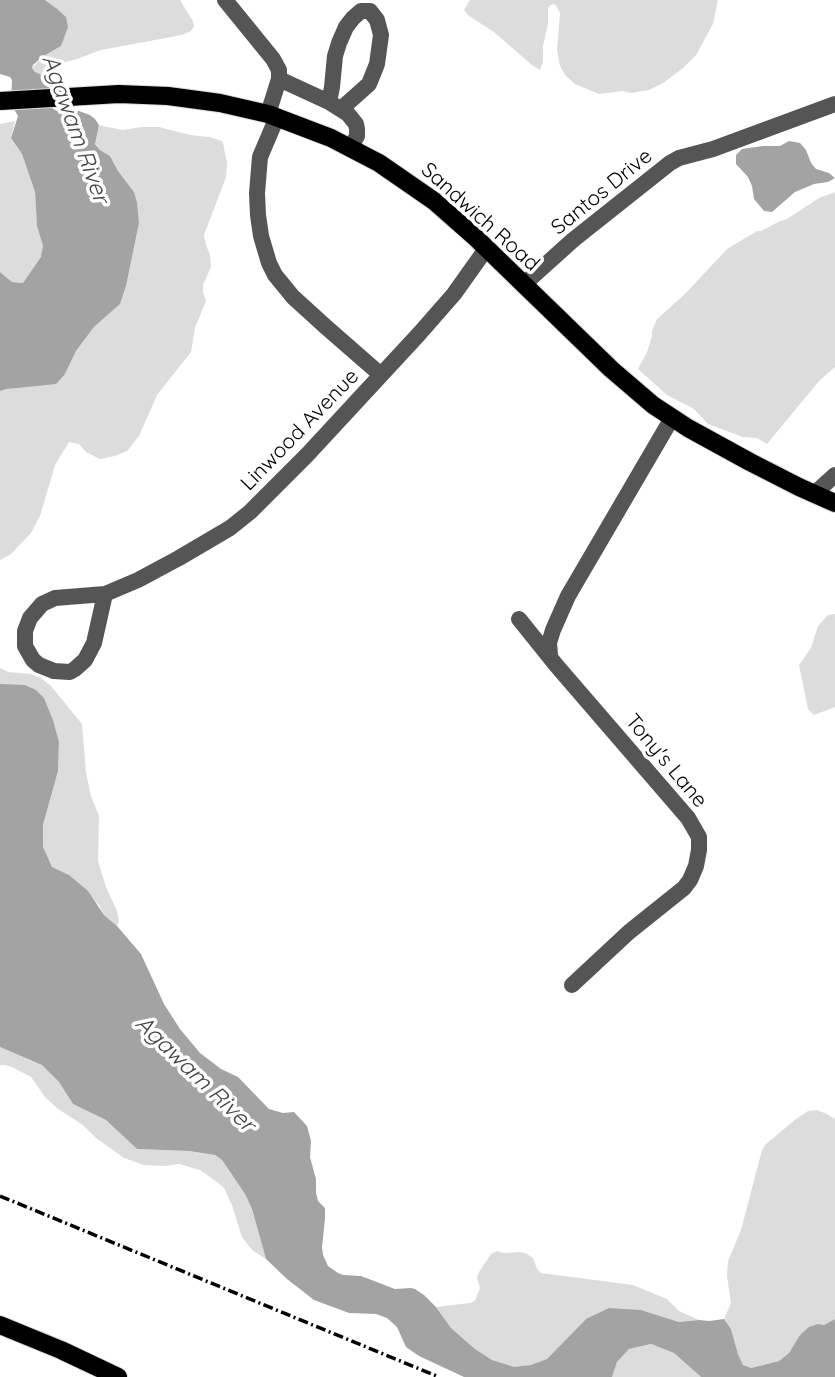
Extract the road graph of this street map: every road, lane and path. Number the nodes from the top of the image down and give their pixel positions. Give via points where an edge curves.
1 (225, 0) edge
2 (279, 79) junction
3 (2, 101) edge
4 (835, 104) edge
5 (335, 106) junction
6 (272, 116) junction
7 (351, 147) junction
8 (486, 248) junction
9 (523, 285) junction
10 (381, 375) junction
11 (673, 418) junction
12 (835, 475) edge
13 (814, 494) junction
14 (835, 503) edge
15 (105, 594) junction
16 (519, 619) dead end
17 (550, 655) junction
18 (572, 985) dead end
19 (0, 1325) edge
20 (118, 1377) edge

1 - 2 street via 273,59
2 - 5 street
2 - 6 street
3 - 6 main road, Sandwich Road via 152,94
4 - 9 street, Santos Drive via 670,163
5 - 5 street via 332,87 338,43 353,18 370,11 381,35 377,64 369,84
5 - 7 street via 356,124
6 - 7 main road, Sandwich Road
6 - 10 street via 260,157 257,193 269,263 293,297
7 - 8 main road, Sandwich Road via 421,191
8 - 9 main road, Sandwich Road
8 - 10 street, Linwood Avenue via 454,294
9 - 11 main road, Sandwich Road via 625,382
10 - 15 street, Linwood Avenue via 240,520 145,577
11 - 13 main road, Sandwich Road
11 - 17 street via 568,596 552,630
12 - 13 street
13 - 14 main road, Sandwich Road
15 - 15 street, Linwood Avenue via 55,598 42,604 25,631 25,646 33,660 62,672 81,664 91,652
16 - 17 street, Tony's Lane
17 - 18 street, Tony's Lane via 688,818 699,843 696,866 684,888
19 - 20 main road

